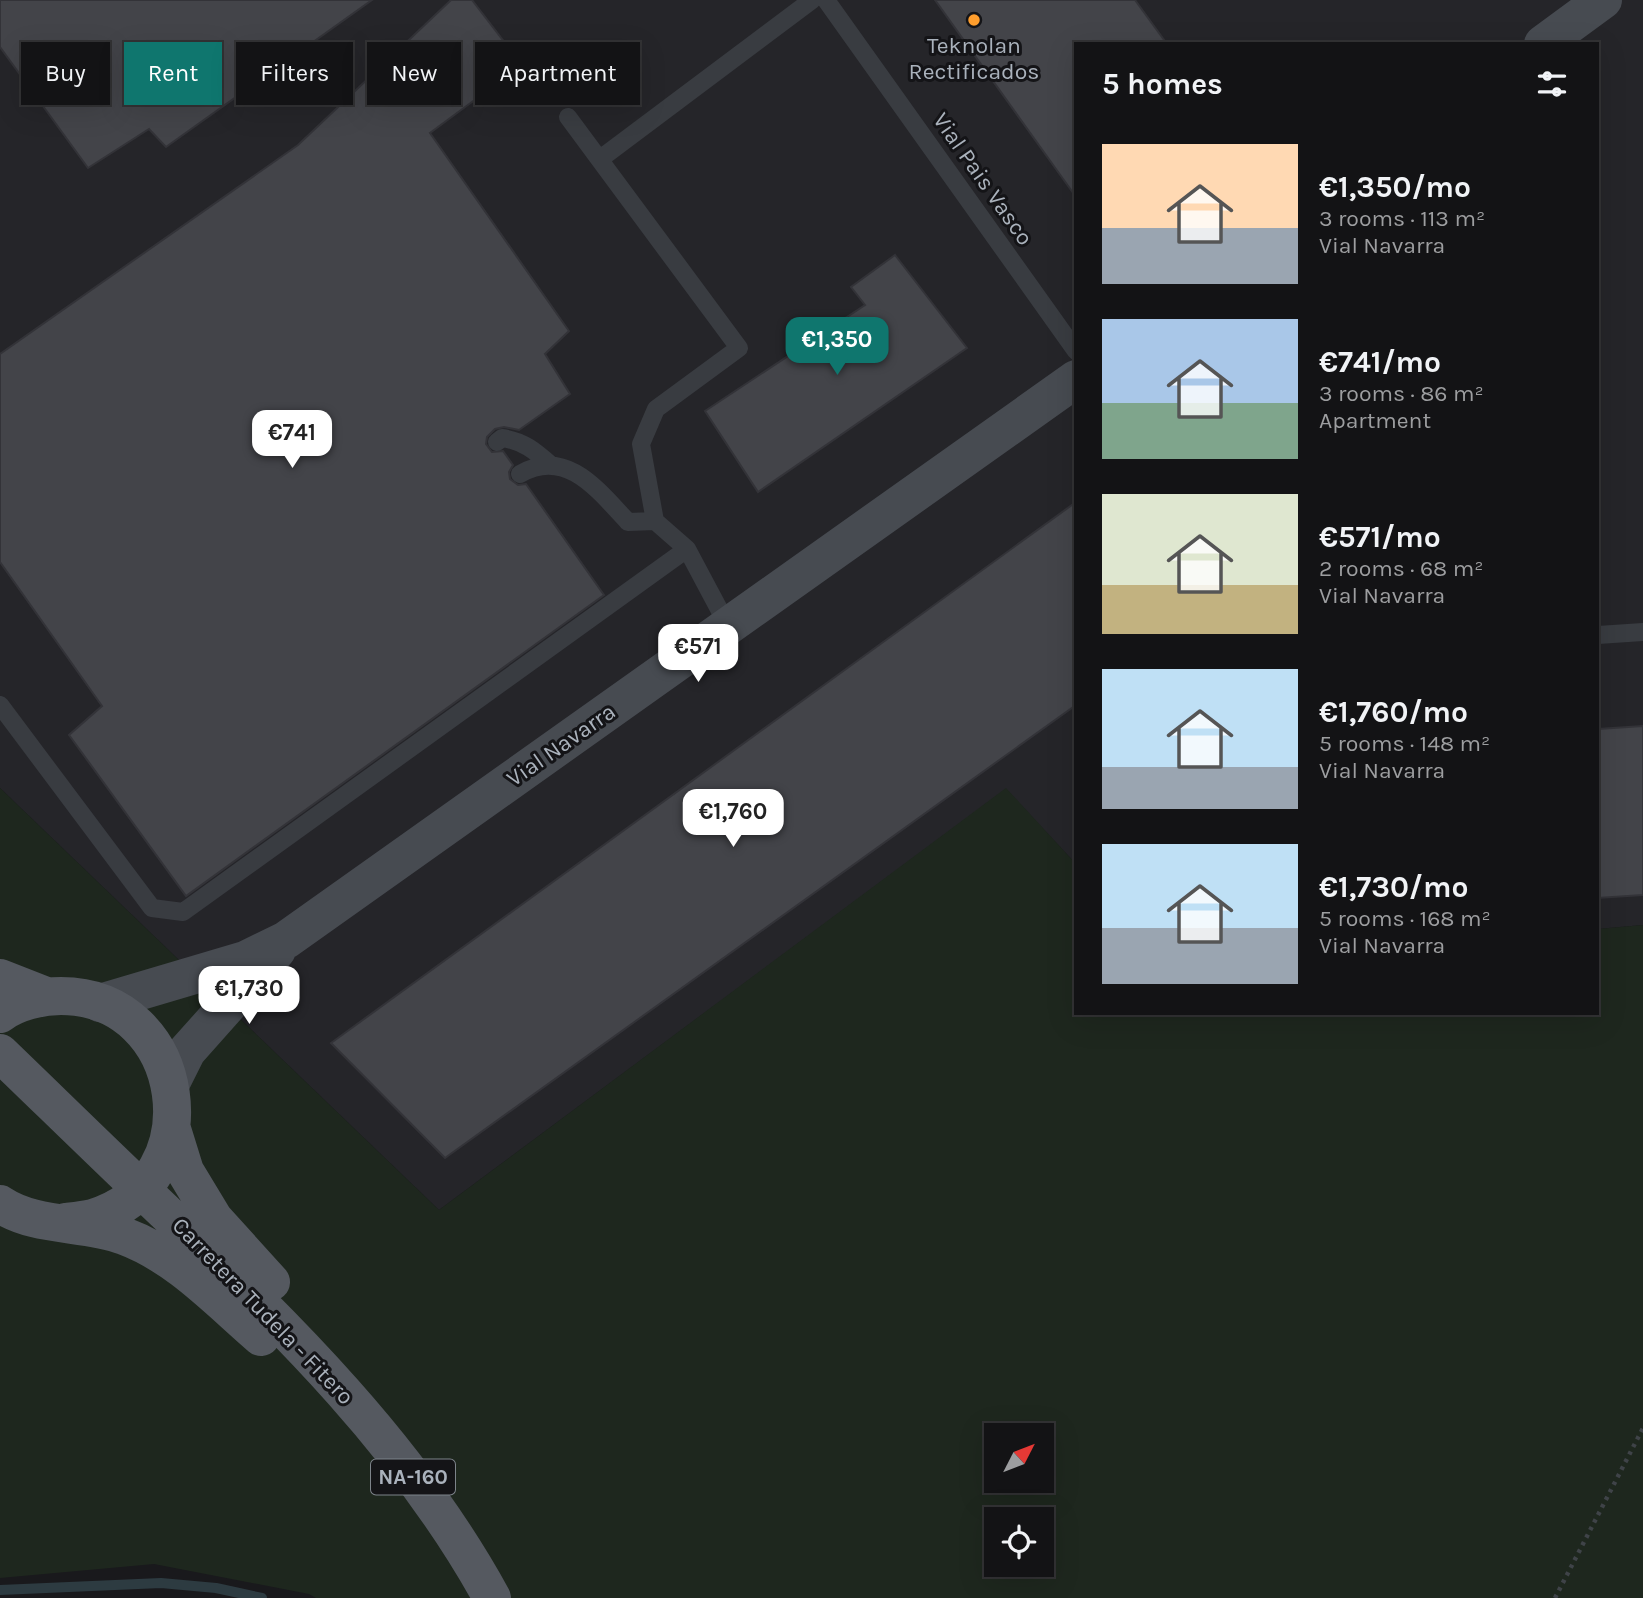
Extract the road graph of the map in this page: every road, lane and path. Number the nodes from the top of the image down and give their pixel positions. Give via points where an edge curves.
1 (812, 0) edge
2 (826, 0) edge
3 (1604, 0) edge
4 (1546, 42) edge
5 (568, 117) dead end
6 (600, 159) junction
7 (1074, 348) edge
8 (1074, 380) edge
9 (497, 442) dead end
10 (552, 466) junction
11 (520, 474) dead end
12 (654, 521) junction
13 (687, 549) junction
14 (728, 626) junction
15 (1643, 632) edge
16 (1599, 635) edge
17 (0, 705) edge
18 (286, 940) junction
19 (0, 978) edge
20 (46, 996) junction
21 (100, 1003) junction
22 (0, 1014) edge
23 (0, 1053) edge
24 (171, 1083) junction
25 (172, 1129) junction
26 (141, 1189) junction
27 (0, 1204) edge
28 (66, 1222) junction
29 (320, 1365) junction
30 (1643, 1428) edge
31 (492, 1598) edge
32 (1555, 1598) edge

1 - 6 lane
2 - 7 lane, Vial Pais Vasco
3 - 4 street
5 - 6 lane
6 - 12 lane via 739,348 656,409 641,444
8 - 14 street, Vial Navarra
9 - 10 lane via 516,440
10 - 11 lane via 536,464
10 - 12 lane via 579,474 628,522
12 - 13 lane
13 - 14 lane
13 - 17 lane via 183,912 152,908
14 - 18 street, Vial Navarra
15 - 16 lane
18 - 21 street, Vial Navarra via 245,960
18 - 24 street, Vial Navarra via 187,1051
19 - 20 main road
20 - 21 main road
20 - 22 main road
21 - 24 main road via 145,1034
23 - 26 main road, Carretera Tudela - Fitero / NA-160
24 - 25 main road
25 - 26 main road via 161,1162
25 - 29 main road via 185,1171 214,1219 266,1274
26 - 28 main road via 94,1217
26 - 29 main road, Carretera Tudela - Fitero / NA-160
27 - 28 main road via 37,1220
28 - 29 main road via 124,1236 175,1262 262,1339
29 - 31 main road, Carretera Tudela - Fitero / NA-160 via 381,1434
30 - 32 path

